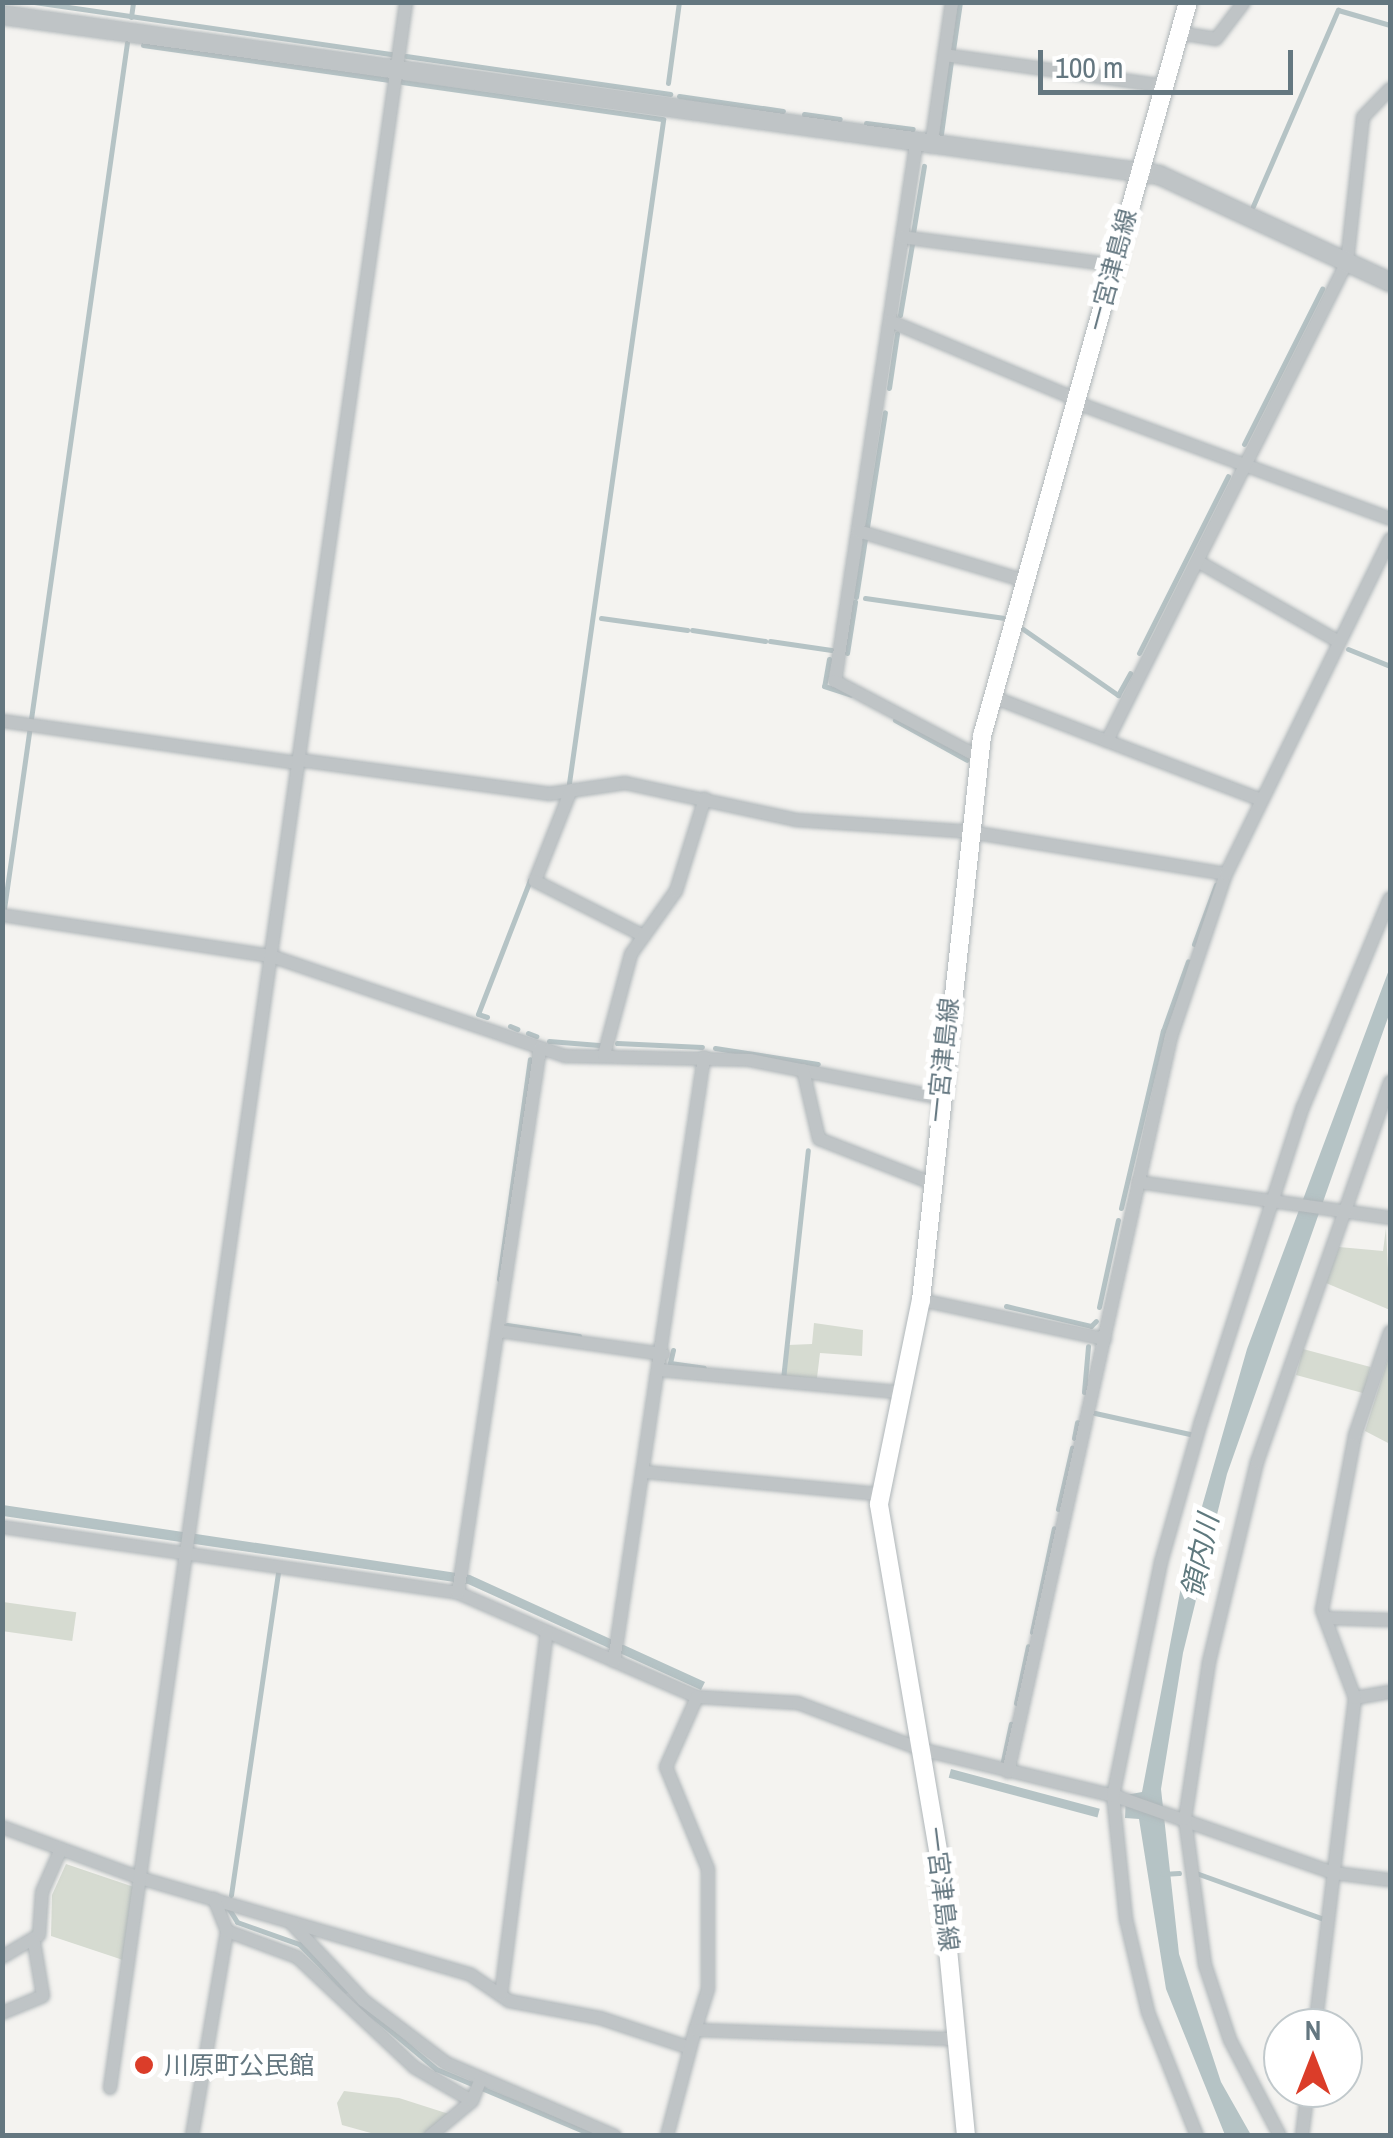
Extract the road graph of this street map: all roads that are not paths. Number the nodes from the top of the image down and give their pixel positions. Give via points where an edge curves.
1 (406, 2) edge
2 (952, 2) edge
3 (1188, 2) edge
4 (1244, 2) edge
5 (2, 14) edge
6 (1179, 33) junction
7 (944, 55) junction
8 (396, 72) junction
9 (1164, 86) junction
10 (1390, 88) edge
11 (924, 146) junction
12 (1138, 174) junction
13 (902, 236) junction
14 (1347, 262) junction
15 (1114, 265) junction
16 (1390, 282) edge
17 (890, 321) junction
18 (1078, 402) junction
19 (1248, 466) junction
20 (1390, 519) edge
21 (858, 531) junction
22 (1390, 538) edge
23 (1199, 562) junction
24 (1026, 581) junction
25 (1338, 642) junction
26 (992, 696) junction
27 (2, 721) edge
28 (1107, 741) junction
29 (979, 756) junction
30 (298, 762) junction
31 (572, 790) junction
32 (705, 798) junction
33 (1259, 799) junction
34 (970, 832) junction
35 (1226, 874) junction
36 (1390, 898) edge
37 (6, 916) edge
38 (644, 936) junction
39 (271, 956) junction
40 (540, 1048) junction
41 (604, 1054) junction
42 (704, 1056) junction
43 (803, 1070) junction
44 (1390, 1082) edge
45 (937, 1097) junction
46 (1138, 1182) junction
47 (931, 1183) junction
48 (1278, 1202) junction
49 (1342, 1211) junction
50 (1390, 1218) edge
51 (921, 1300) junction
52 (499, 1332) junction
53 (1390, 1332) edge
54 (1104, 1339) junction
55 (662, 1354) junction
56 (660, 1370) junction
57 (899, 1392) junction
58 (646, 1472) junction
59 (880, 1494) junction
60 (2, 1527) edge
61 (187, 1550) junction
62 (461, 1583) junction
63 (1325, 1618) junction
64 (1390, 1620) edge
65 (547, 1632) junction
66 (617, 1653) junction
67 (1390, 1692) edge
68 (697, 1697) junction
69 (1355, 1698) junction
70 (920, 1749) junction
71 (1008, 1772) junction
72 (1116, 1796) junction
73 (1181, 1818) junction
74 (2, 1827) edge
75 (61, 1849) junction
76 (1334, 1873) junction
77 (140, 1878) junction
78 (1390, 1880) edge
79 (214, 1900) junction
80 (290, 1922) junction
81 (228, 1931) junction
82 (34, 1942) junction
83 (2, 1957) edge
84 (501, 1995) junction
85 (1317, 2008) edge
86 (2, 2012) edge
87 (695, 2030) junction
88 (958, 2038) junction
89 (687, 2047) junction
90 (479, 2083) junction
91 (110, 2088) dead end
92 (472, 2101) junction
93 (1306, 2108) edge
94 (192, 2136) edge
95 (430, 2136) edge
96 (615, 2136) edge
97 (667, 2136) edge
98 (966, 2136) edge
99 (1198, 2136) edge
100 (1280, 2136) edge
101 (1302, 2136) edge

1 - 8 street
2 - 7 street
3 - 6 main road, 一宮津島線
4 - 6 street via 1216,40
5 - 8 street
6 - 9 main road, 一宮津島線
7 - 9 street
7 - 11 street
8 - 11 street
8 - 30 street
9 - 12 main road, 一宮津島線
10 - 14 street via 1363,117
11 - 12 street
11 - 13 street
12 - 14 street via 1158,176
12 - 15 main road, 一宮津島線
13 - 15 street
13 - 17 street
14 - 16 street
14 - 19 street
15 - 18 main road, 一宮津島線
17 - 18 street
17 - 21 street
18 - 19 street
18 - 24 main road, 一宮津島線
19 - 20 street
19 - 23 street
21 - 24 street
21 - 29 street via 835,681
22 - 25 street
23 - 25 street
23 - 28 street
24 - 26 main road, 一宮津島線
25 - 33 street
26 - 28 street
26 - 29 main road, 一宮津島線
27 - 30 street
28 - 33 street
29 - 34 main road, 一宮津島線
30 - 31 street
30 - 39 street
31 - 32 street via 624,782
31 - 38 street via 535,881
32 - 34 street via 796,820
32 - 38 street via 684,874
33 - 35 street
34 - 35 street
34 - 45 main road, 一宮津島線
35 - 46 street via 1171,1037
36 - 48 street via 1316,1073
37 - 39 street
38 - 41 street via 632,954
39 - 40 street
39 - 61 street
40 - 41 street
40 - 52 street
41 - 42 street
42 - 43 street
42 - 55 street
43 - 45 street
43 - 47 street via 818,1139
44 - 49 street
45 - 47 main road, 一宮津島線
46 - 48 street
46 - 54 street
47 - 51 main road, 一宮津島線
48 - 49 street
48 - 72 street via 1161,1562
49 - 50 street
49 - 73 street via 1232,1556
51 - 54 street
51 - 57 main road, 一宮津島線
52 - 55 street
52 - 62 street
53 - 63 street via 1355,1436
54 - 71 street
55 - 56 street
56 - 57 street
56 - 58 street
57 - 59 main road, 一宮津島線
58 - 59 street
58 - 66 street
59 - 70 main road, 一宮津島線
60 - 61 street
61 - 62 street
61 - 77 street
62 - 65 street
63 - 64 street
63 - 69 street
65 - 66 street
65 - 84 street
66 - 68 street
67 - 69 street
68 - 70 street via 798,1703
68 - 87 street via 666,1766 708,1869 708,1989
69 - 76 street
70 - 71 street
70 - 88 main road, 一宮津島線
71 - 72 street
72 - 73 street
72 - 99 street via 1126,1919 1148,2012
73 - 76 street
73 - 100 street via 1205,1965 1230,2040
74 - 75 street
75 - 77 street
75 - 82 street via 42,1892
76 - 78 street
76 - 85 street
77 - 79 street
77 - 91 street
79 - 80 street
79 - 81 street
80 - 84 street via 471,1975
80 - 90 street via 377,2011
81 - 92 street via 297,1956 401,2056
81 - 94 street
82 - 83 street
82 - 86 street via 43,1996 31,2007
84 - 89 street
87 - 88 street
87 - 89 street
88 - 98 main road, 一宮津島線
89 - 97 street
90 - 92 street
90 - 96 street
92 - 95 street
93 - 101 street

